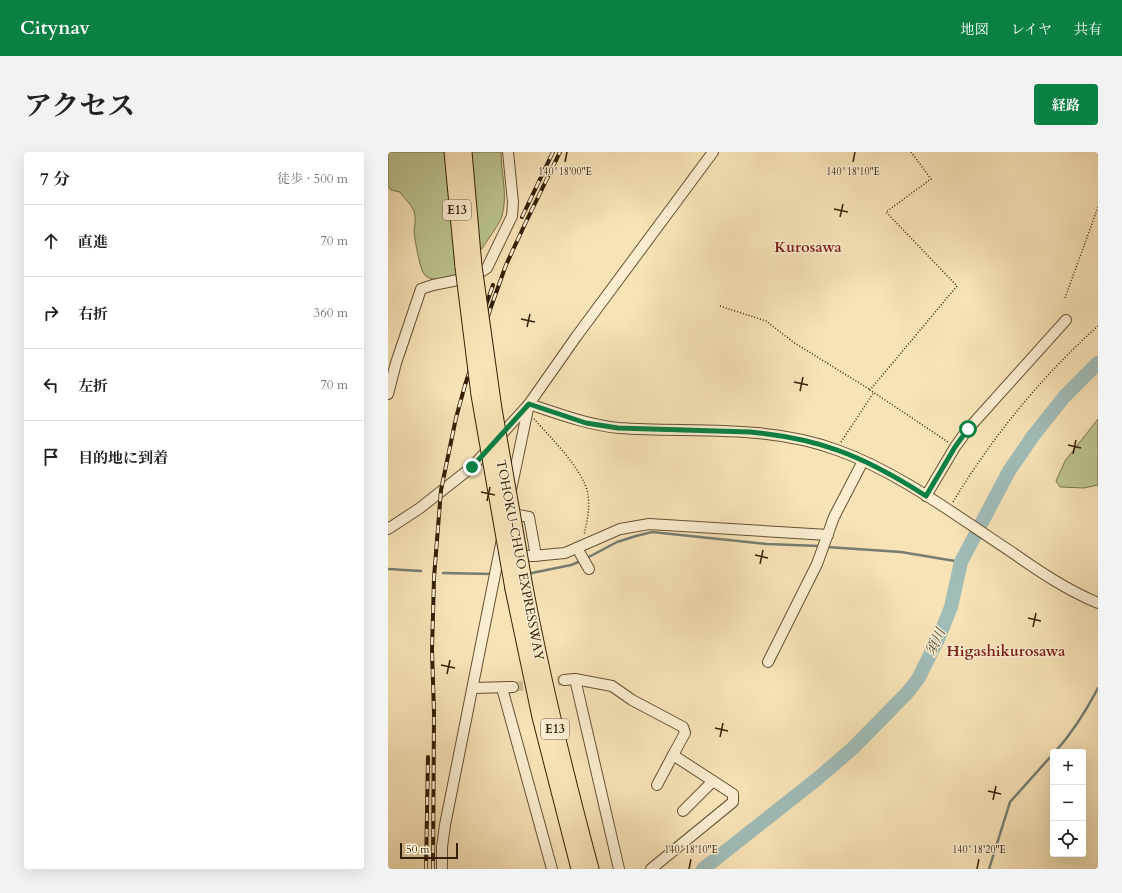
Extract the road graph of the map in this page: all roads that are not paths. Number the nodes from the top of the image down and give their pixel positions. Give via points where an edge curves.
1 (452, 152) edge
2 (464, 152) edge
3 (508, 152) edge
4 (713, 152) edge
5 (469, 266) junction
6 (1066, 320) dead end
7 (388, 394) edge
8 (528, 408) junction
9 (863, 460) junction
10 (926, 496) junction
11 (507, 512) junction
12 (388, 529) edge
13 (827, 538) junction
14 (580, 549) junction
15 (536, 556) junction
16 (498, 557) junction
17 (589, 568) dead end
18 (519, 588) junction
19 (1098, 603) edge
20 (768, 662) dead end
21 (564, 680) tunnel mouth
22 (575, 680) junction
23 (513, 687) tunnel mouth
24 (473, 688) junction
25 (502, 688) junction
26 (673, 755) junction
27 (713, 781) junction
28 (657, 784) dead end
29 (684, 811) dead end
30 (442, 869) edge
31 (552, 869) edge
32 (579, 869) edge
33 (591, 869) edge
34 (619, 869) edge
35 (651, 869) edge

1 - 5 highway, TOHOKU-CHUO EXPRESSWAY / E13
2 - 5 highway, TOHOKU-CHUO EXPRESSWAY / E13
3 - 7 street via 512,216 498,246 487,268 473,277 421,290
4 - 8 street via 576,337
5 - 18 highway, TOHOKU-CHUO EXPRESSWAY / E13, bridge via 494,409
6 - 10 street via 968,429
8 - 9 street via 586,423 618,428 771,434 836,449
8 - 11 street
8 - 12 street via 472,467 420,508
9 - 10 street
9 - 13 street via 834,517
10 - 19 street via 1052,580
11 - 15 street via 530,517
11 - 16 street
13 - 14 street via 649,524 620,529
13 - 20 street via 817,564
14 - 15 street
14 - 17 street
15 - 16 street
16 - 24 street
18 - 32 highway, E13 via 540,716
18 - 33 highway, TOHOKU-CHUO EXPRESSWAY / E13 via 533,632 567,780
21 - 22 street
22 - 26 street via 612,686 632,700 683,727 685,733
22 - 34 street
23 - 25 street
24 - 25 street
24 - 30 street via 445,825
25 - 31 street
26 - 27 street
26 - 28 street
27 - 29 street
27 - 35 street via 733,794 733,802

